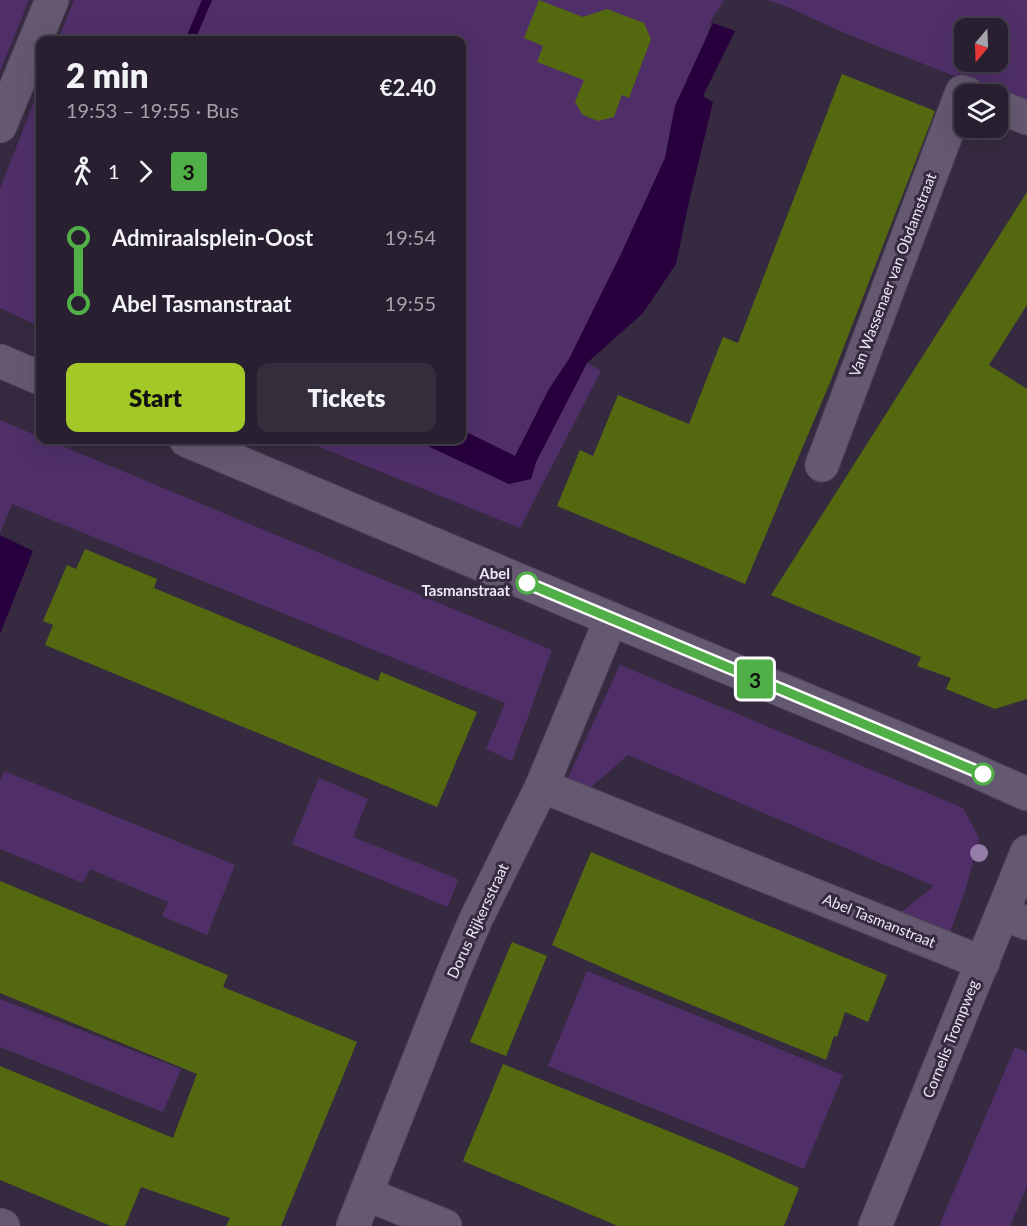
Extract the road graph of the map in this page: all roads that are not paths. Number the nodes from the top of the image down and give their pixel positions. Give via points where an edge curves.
1 (52, 0) edge
2 (37, 36) edge
3 (36, 39) edge
4 (1008, 110) edge
5 (954, 113) edge
6 (1027, 118) edge
7 (0, 126) edge
8 (0, 361) edge
9 (36, 376) edge
10 (195, 444) edge
11 (822, 465) dead end
12 (611, 619) junction
13 (542, 786) junction
14 (1027, 794) edge
15 (1027, 852) edge
16 (1015, 918) edge
17 (983, 963) junction
18 (366, 1194) junction
19 (352, 1226) edge
20 (445, 1226) edge
21 (875, 1226) edge

1 - 2 street
3 - 7 street
4 - 6 street
5 - 11 street, Van Wassenaer van Obdamstraat
8 - 9 street
10 - 12 street
12 - 13 street, Dorus Rijkersstraat
12 - 14 street
13 - 17 street, Abel Tasmanstraat
13 - 18 street, Dorus Rijkersstraat via 475,921
15 - 16 street, Cornelis Trompweg
16 - 17 street, Cornelis Trompweg
17 - 21 street, Cornelis Trompweg
18 - 19 street, Dorus Rijkersstraat
18 - 20 street

